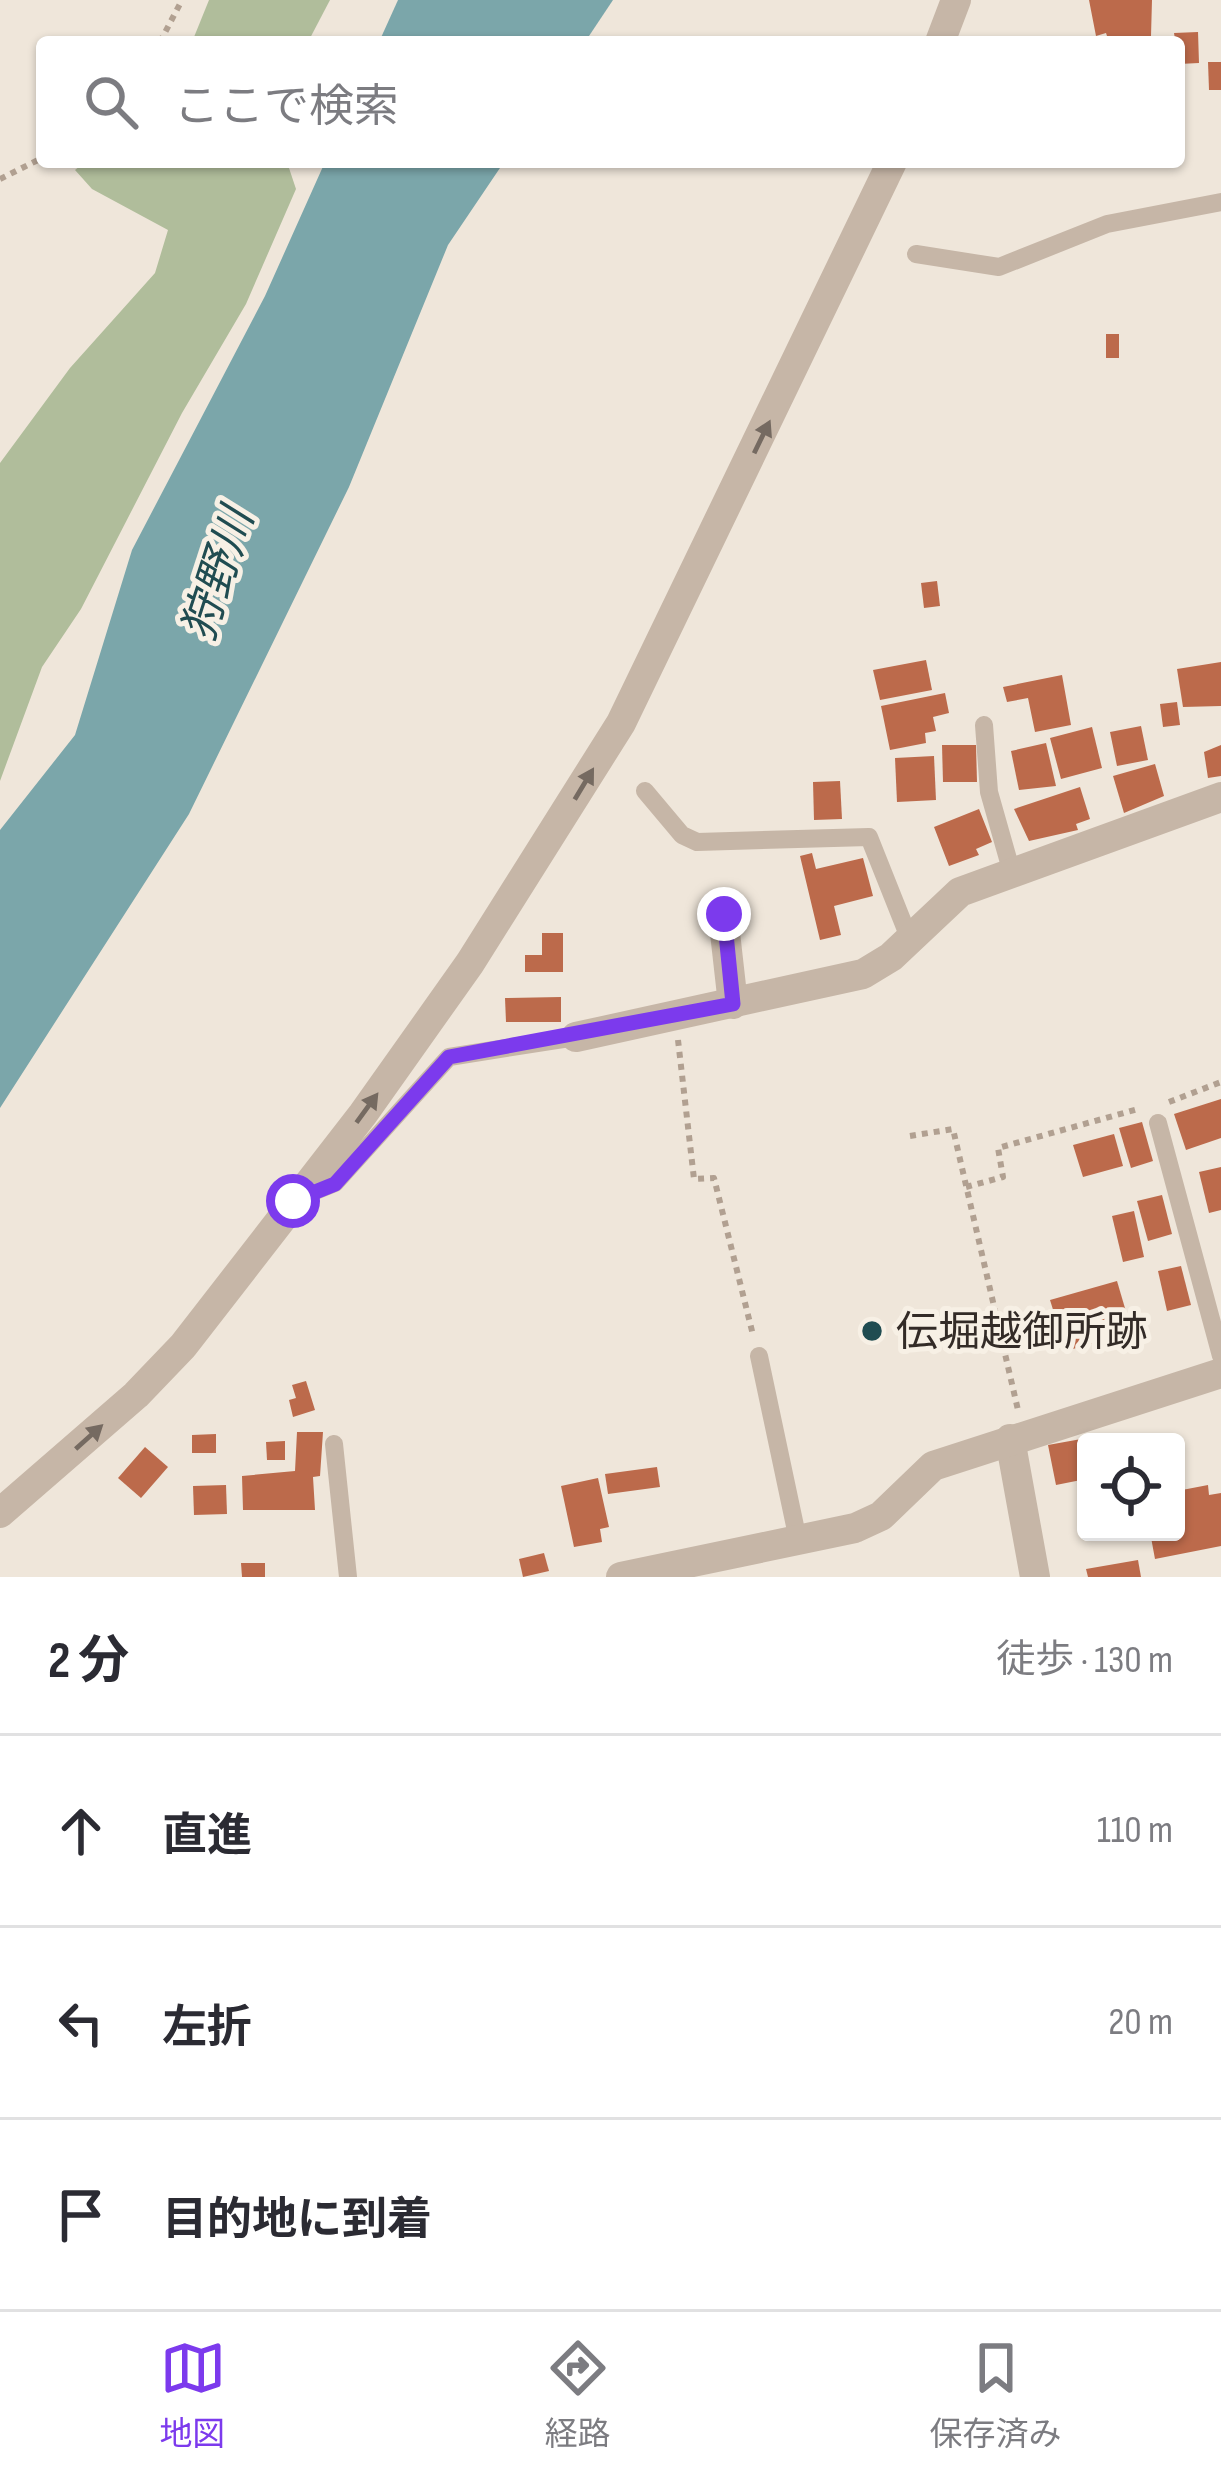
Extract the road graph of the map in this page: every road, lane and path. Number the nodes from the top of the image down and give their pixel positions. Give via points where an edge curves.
1 (182, 0) edge
2 (956, 0) edge
3 (163, 36) edge
4 (942, 36) edge
5 (36, 161) edge
6 (889, 168) edge
7 (0, 179) edge
8 (1221, 202) edge
9 (916, 254) dead end
10 (984, 725) dead end
11 (645, 790) dead end
12 (1221, 796) edge
13 (1012, 873) junction
14 (724, 914) dead end
15 (910, 940) junction
16 (733, 1004) junction
17 (675, 1016) junction
18 (576, 1037) joint
19 (1221, 1082) edge
20 (1157, 1123) dead end
21 (910, 1136) dead end
22 (966, 1186) junction
23 (293, 1201) junction
24 (759, 1356) joint
25 (1221, 1356) edge
26 (1221, 1373) edge
27 (1017, 1437) junction
28 (334, 1444) dead end
29 (0, 1513) edge
30 (798, 1540) junction
31 (348, 1577) edge
32 (621, 1577) edge
33 (1035, 1577) edge

1 - 3 path
2 - 4 street
5 - 7 path
23 -> 6 street via 470,963 621,723
8 - 9 lane via 1107,224 999,267
10 - 13 lane via 989,792
11 - 15 lane via 697,842 869,838
12 - 13 street
13 - 15 street via 960,892
14 - 16 street
15 - 16 street via 863,974
16 - 17 street
17 - 18 street
17 - 24 path via 694,1180 714,1178
18 - 23 lane via 449,1057 335,1184
19 - 22 path via 998,1148 1004,1177
20 - 25 lane
21 - 22 path via 953,1129
22 - 27 path
29 -> 23 street via 183,1346
24 - 30 lane
26 - 27 street
27 - 30 street via 934,1466 881,1516
27 - 33 street
28 - 31 lane
30 - 32 street

